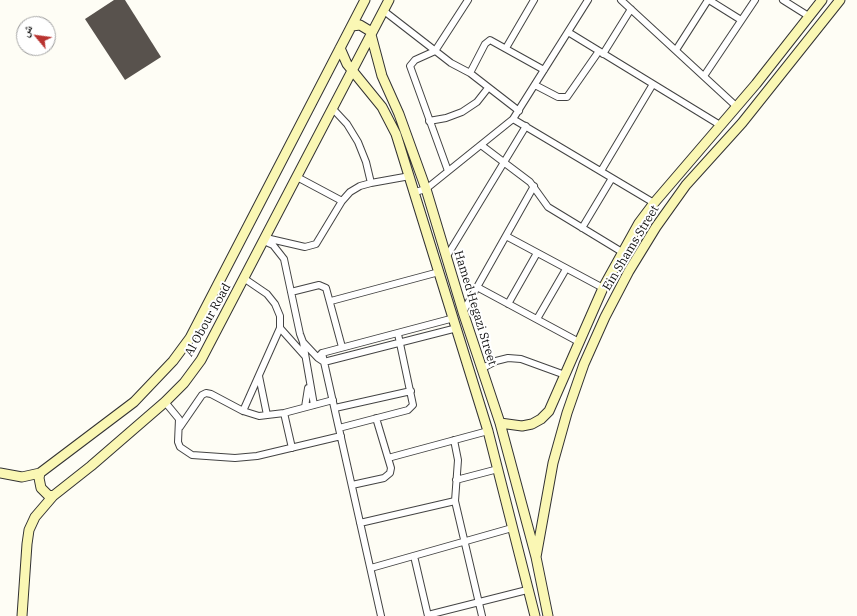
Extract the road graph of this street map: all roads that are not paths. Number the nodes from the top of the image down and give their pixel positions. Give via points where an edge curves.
1 (366, 0) edge
2 (389, 0) edge
3 (468, 0) edge
4 (534, 0) edge
5 (588, 0) edge
6 (621, 0) edge
7 (708, 0) edge
8 (755, 0) edge
9 (783, 0) edge
10 (822, 0) edge
11 (840, 0) edge
12 (631, 9) junction
13 (384, 11) junction
14 (810, 17) junction
15 (741, 20) junction
16 (352, 26) junction
17 (568, 32) junction
18 (371, 35) junction
19 (340, 48) junction
20 (506, 48) junction
21 (676, 50) junction
22 (435, 51) junction
23 (601, 52) junction
24 (544, 70) junction
25 (353, 71) junction
26 (470, 74) junction
27 (704, 76) junction
28 (653, 84) junction
29 (535, 85) junction
30 (488, 88) junction
31 (737, 107) junction
32 (333, 109) junction
33 (518, 111) junction
34 (513, 119) junction
35 (429, 121) junction
36 (720, 125) junction
37 (526, 126) junction
38 (482, 145) junction
39 (504, 162) junction
40 (601, 171) junction
41 (448, 172) junction
42 (410, 176) junction
43 (298, 177) junction
44 (612, 178) junction
45 (371, 183) junction
46 (534, 186) junction
47 (426, 189) junction
48 (415, 192) junction
49 (342, 201) junction
50 (654, 203) junction
51 (582, 228) junction
52 (506, 236) junction
53 (265, 240) junction
54 (622, 252) junction
55 (536, 253) junction
56 (447, 256) junction
57 (566, 269) junction
58 (439, 272) junction
59 (245, 279) junction
60 (478, 287) junction
61 (603, 288) junction
62 (291, 292) junction
63 (330, 301) junction
64 (508, 304) junction
65 (463, 312) junction
66 (454, 318) junction
67 (537, 319) junction
68 (280, 328) junction
69 (457, 328) junction
70 (398, 334) junction
71 (303, 342) junction
72 (579, 342) junction
73 (400, 343) junction
74 (342, 347) junction
75 (320, 355) junction
76 (305, 356) junction
77 (324, 362) junction
78 (481, 369) junction
79 (565, 375) junction
80 (259, 376) junction
81 (309, 382) junction
82 (411, 391) junction
83 (333, 400) junction
84 (165, 402) junction
85 (314, 405) junction
86 (305, 407) junction
87 (335, 408) junction
88 (243, 411) junction
89 (284, 413) junction
90 (267, 416) junction
91 (376, 418) junction
92 (500, 423) junction
93 (180, 427) junction
94 (339, 428) junction
95 (488, 431) junction
96 (341, 436) junction
97 (454, 440) junction
98 (292, 448) junction
99 (388, 458) junction
100 (498, 469) junction
101 (0, 473) edge
102 (40, 473) junction
103 (456, 480) junction
104 (352, 485) junction
105 (53, 496) junction
106 (455, 501) junction
107 (360, 523) junction
108 (512, 528) junction
109 (465, 541) junction
110 (414, 556) junction
111 (536, 557) junction
112 (371, 568) junction
113 (527, 590) junction
114 (479, 602) junction
115 (428, 615) edge
116 (22, 616) edge
117 (381, 616) edge
118 (482, 616) edge
119 (534, 616) edge
120 (548, 616) edge

1 - 16 street, Al Obour Road
2 - 13 street, Al Obour Road
3 - 22 street
4 - 20 street
5 - 17 street
6 - 12 street
7 - 15 street
7 - 21 street
8 - 15 street
9 - 14 street
10 - 14 street, Ein Shams Street
11 - 111 street, Ein Shams Street via 742,123 686,185 629,271 584,364 567,413 553,463
12 - 21 street
12 - 23 street
13 - 18 street, Al Obour Road
13 - 22 street
14 - 31 street, Ein Shams Street
15 - 27 street
16 - 18 street via 364,26
16 - 19 street, Al Obour Road
17 - 23 street
17 - 24 street
18 - 25 street, Al Obour Road
18 - 47 street, Hamed Hegazi Street via 382,76 399,114
19 - 25 street, Hamed Hegazi Street
19 - 102 street, Al Obour Road via 190,338 168,367 134,402
20 - 24 street
20 - 26 street via 493,41 486,42
21 - 27 street
22 - 26 street
22 - 35 street via 415,60 410,66
23 - 28 street
23 - 29 street via 567,97 558,97
24 - 29 street
25 - 32 street, Al Obour Road
25 - 42 street, Hamed Hegazi Street via 373,94 389,120
26 - 30 street
27 - 31 street
28 - 36 street
28 - 40 street
29 - 33 street
30 - 33 street
30 - 35 street via 476,102 462,112
31 - 36 street, Ein Shams Street
32 - 43 street, Al Obour Road
32 - 45 street via 347,124 358,142
33 - 34 street
34 - 37 street
34 - 38 street
35 - 41 street
36 - 50 street, Ein Shams Street
37 - 39 street
37 - 40 street
38 - 39 street
38 - 41 street
39 - 46 street
39 - 56 street
40 - 44 street
41 - 47 street
42 - 45 street
42 - 48 street, Hamed Hegazi Street
43 - 49 street
43 - 53 street, Al Obour Road
44 - 50 street
44 - 51 street
45 - 49 street via 350,192
46 - 51 street via 548,207
46 - 52 street
47 - 48 street
47 - 56 street, Hamed Hegazi Street
48 - 58 street, Hamed Hegazi Street
49 - 53 street via 316,244 304,247
50 - 54 street, Ein Shams Street
51 - 54 street
52 - 55 street
52 - 60 street
53 - 59 street, Al Obour Road
53 - 62 street via 273,245 284,259
54 - 61 street, Ein Shams Street
55 - 57 street
55 - 64 street
56 - 65 street, Hamed Hegazi Street
57 - 61 street
57 - 67 street
58 - 63 street
58 - 66 street, Hamed Hegazi Street
59 - 68 street via 267,294 275,304 280,316
59 - 84 street, Al Obour Road via 201,360 184,383
60 - 64 street
60 - 65 street
61 - 72 street, Ein Shams Street
62 - 63 street via 322,285 328,290
62 - 71 street
63 - 74 street
64 - 67 street
65 - 78 street, Hamed Hegazi Street
66 - 69 street, Hamed Hegazi Street
66 - 70 street
67 - 72 street
68 - 76 street
68 - 80 street
69 - 73 street
69 - 95 street, Hamed Hegazi Street
70 - 73 street
70 - 74 street
71 - 75 street
71 - 76 street
72 - 79 street, Ein Shams Street
73 - 77 street
73 - 82 street
74 - 75 street
75 - 77 street
76 - 81 street
77 - 83 street
78 - 79 street via 508,358 521,359
78 - 92 street, Hamed Hegazi Street
79 - 92 street, Ein Shams Street via 549,411 542,418 522,426
80 - 88 street
80 - 90 street
81 - 85 street
81 - 86 street
82 - 87 street
82 - 91 street via 414,401 411,409
83 - 85 street
83 - 87 street
84 - 93 street via 177,415
84 - 105 street, Al Obour Road
85 - 86 street
86 - 89 street
87 - 94 street
88 - 90 street
88 - 93 street via 206,393
89 - 90 street
89 - 98 street
91 - 94 street
91 - 99 street
92 - 111 street, Hamed Hegazi Street
93 - 98 street via 178,442 183,450 192,455 235,458
94 - 96 street
95 - 97 street
95 - 100 street, Hamed Hegazi Street
96 - 98 street
96 - 104 street
97 - 99 street
97 - 103 street via 458,460
99 - 104 street via 391,471 386,477
100 - 103 street
100 - 108 street, Hamed Hegazi Street
101 - 102 street, Al Obour Road via 22,476
102 - 105 street via 41,488
103 - 106 street
104 - 107 street
105 - 116 street, Al Obour Road via 35,518 29,530
106 - 107 street
106 - 109 street
107 - 112 street
108 - 109 street
108 - 113 street, Hamed Hegazi Street
109 - 110 street
109 - 114 street
110 - 112 street
110 - 115 street
111 - 120 street, Hamed Hegazi Street
112 - 117 street
113 - 114 street
113 - 119 street, Hamed Hegazi Street
114 - 115 street
114 - 118 street

